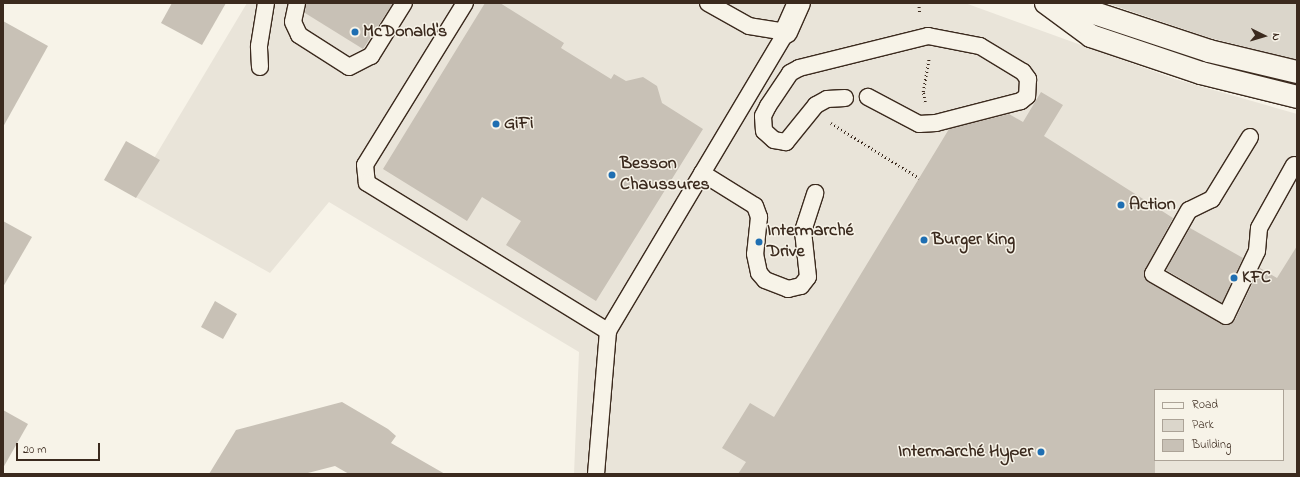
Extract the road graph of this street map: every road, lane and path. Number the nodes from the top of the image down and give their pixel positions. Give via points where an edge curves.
1 (266, 3) edge
2 (297, 3) edge
3 (404, 3) edge
4 (465, 3) edge
5 (708, 3) edge
6 (799, 3) edge
7 (919, 3) edge
8 (1046, 3) edge
9 (1064, 3) edge
10 (786, 32) junction
11 (924, 38) junction
12 (260, 67) dead end
13 (1297, 72) edge
14 (868, 96) dead end
15 (1297, 97) edge
16 (845, 98) dead end
17 (816, 105) junction
18 (930, 124) junction
19 (1250, 137) dead end
20 (1294, 165) dead end
21 (702, 173) junction
22 (919, 178) dead end
23 (815, 193) dead end
24 (608, 331) junction
25 (596, 474) edge

1 - 12 lane via 259,46
2 - 3 lane via 292,22 299,35 349,67 371,56
4 - 24 lane via 365,165 367,183
5 - 10 lane via 749,26
6 - 10 street
7 - 11 path
8 - 15 street via 1091,36 1201,73
9 - 13 street via 1209,51
10 - 21 lane
11 - 17 lane via 799,68 790,73 763,116 764,131 774,140 786,142
11 - 18 path via 930,63 923,92
11 - 18 lane via 951,38 980,46 1024,72 1028,79 1027,96 1021,101
14 - 18 lane via 919,124
16 - 17 lane via 827,99
17 - 22 path via 827,120
19 - 20 lane via 1212,198 1189,210 1153,274 1226,316 1257,251 1259,228
21 - 23 lane via 755,206 759,218 755,254 759,273 765,280 788,289 801,286 808,277 803,231
21 - 24 lane
24 - 25 lane

